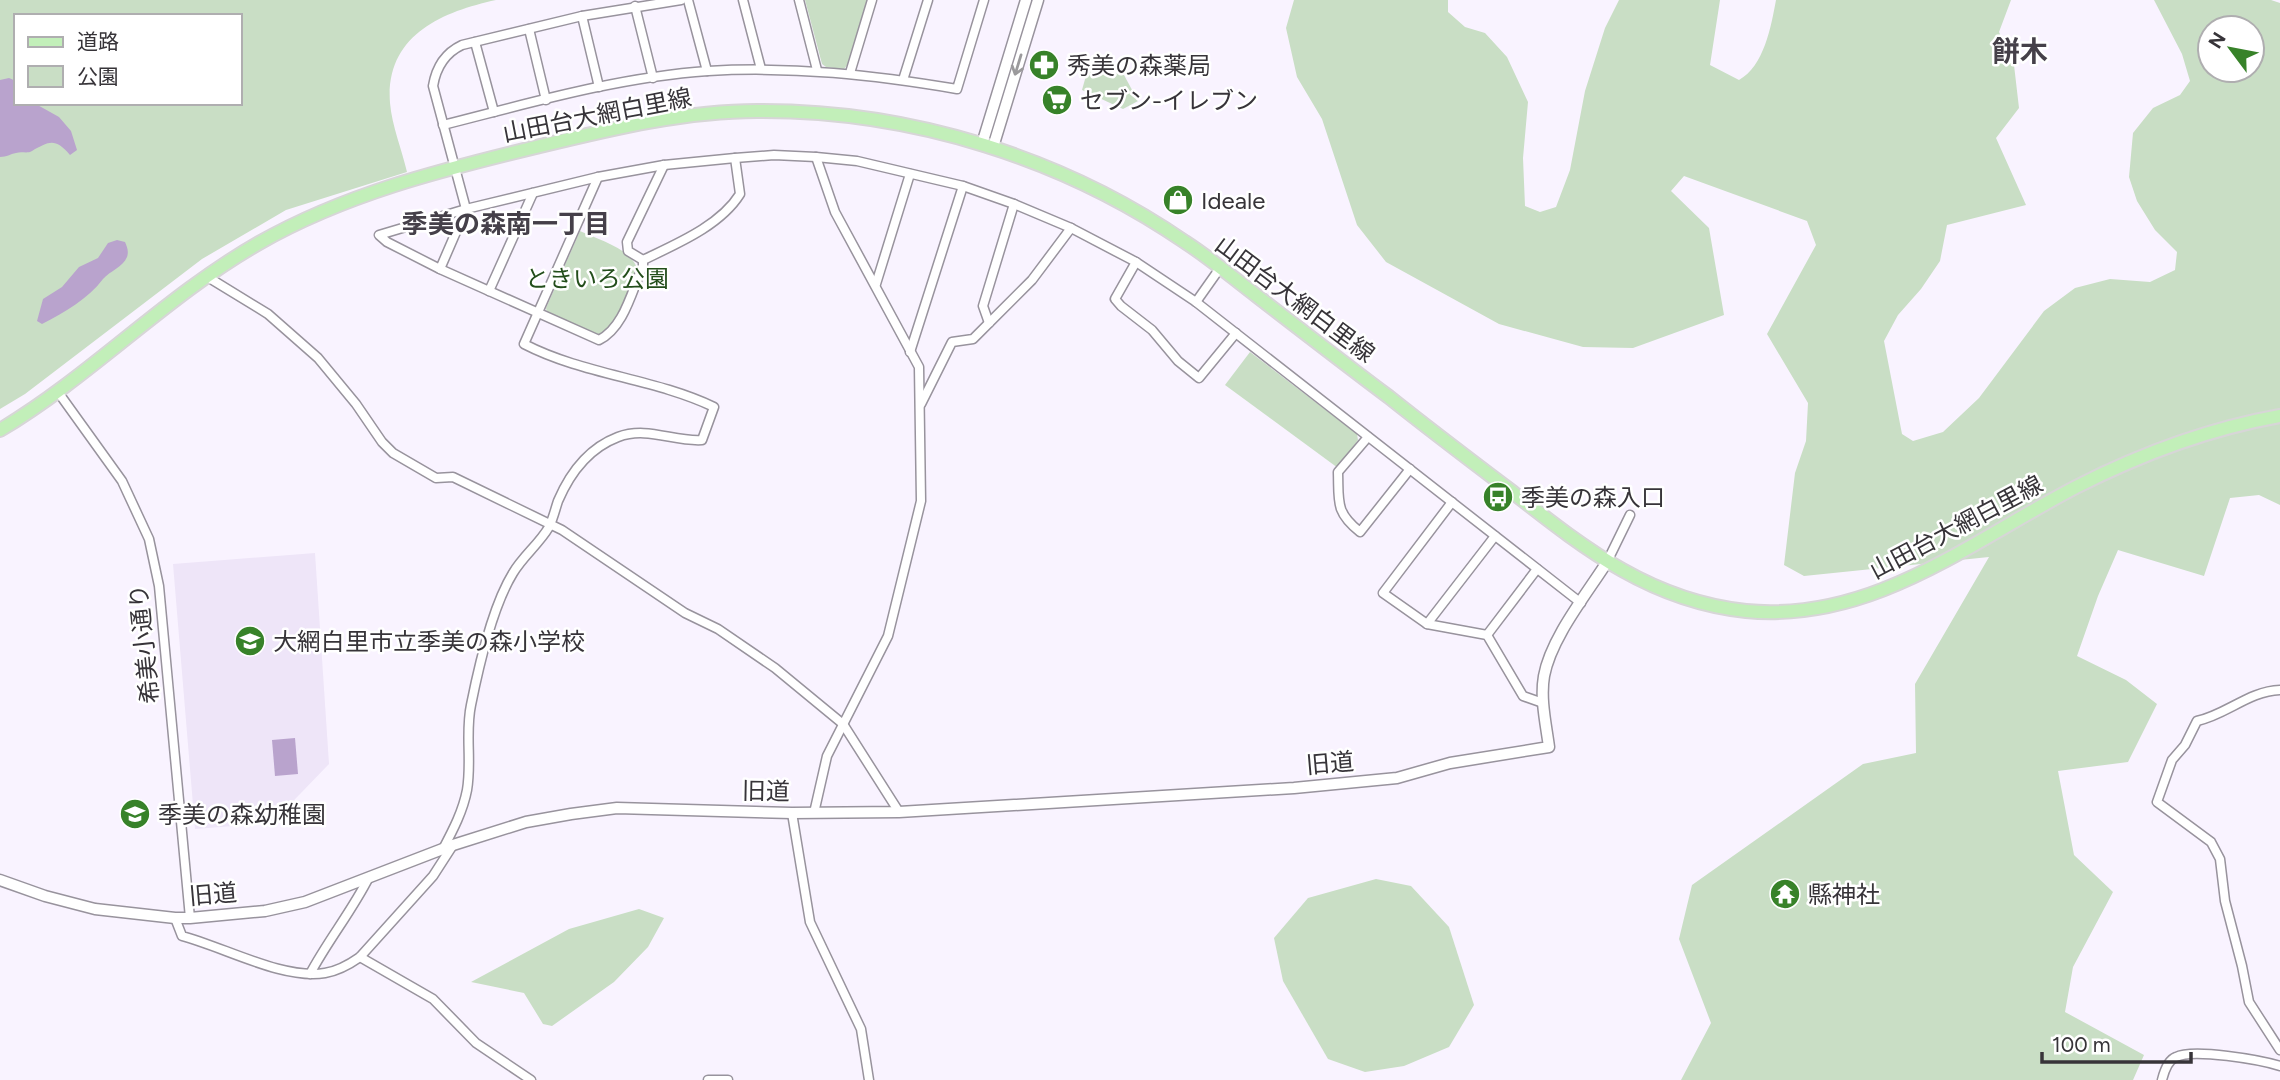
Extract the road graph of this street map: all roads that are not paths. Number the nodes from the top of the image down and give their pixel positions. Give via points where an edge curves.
1 (681, 0) edge
2 (688, 0) edge
3 (743, 0) edge
4 (799, 0) edge
5 (872, 0) edge
6 (928, 0) edge
7 (984, 0) edge
8 (1026, 0) edge
9 (1038, 0) edge
10 (635, 6) junction
11 (582, 16) junction
12 (529, 29) junction
13 (475, 42) junction
14 (761, 69) junction
15 (817, 70) junction
16 (707, 71) junction
17 (850, 73) junction
18 (653, 78) junction
19 (904, 80) junction
20 (598, 87) junction
21 (546, 100) junction
22 (494, 112) junction
23 (443, 125) junction
24 (988, 146) junction
25 (816, 157) junction
26 (735, 158) junction
27 (664, 165) junction
28 (454, 167) junction
29 (910, 174) junction
30 (598, 177) junction
31 (963, 186) junction
32 (533, 193) junction
33 (1014, 204) junction
34 (466, 209) junction
35 (1071, 228) junction
36 (643, 260) junction
37 (1136, 262) junction
38 (1220, 268) junction
39 (440, 269) junction
40 (206, 276) junction
41 (876, 284) junction
42 (489, 291) junction
43 (1196, 302) junction
44 (538, 313) junction
45 (989, 323) junction
46 (1236, 333) junction
47 (910, 352) junction
48 (919, 377) junction
49 (931, 382) junction
50 (58, 392) junction
51 (920, 406) junction
52 (2280, 416) edge
53 (0, 430) edge
54 (1368, 437) junction
55 (1410, 470) junction
56 (1452, 502) junction
57 (1630, 515) dead end
58 (550, 525) junction
59 (1495, 536) junction
60 (1607, 562) junction
61 (1537, 569) junction
62 (1581, 603) junction
63 (1427, 624) junction
64 (1487, 635) junction
65 (2280, 690) edge
66 (1543, 703) junction
67 (843, 724) junction
68 (898, 812) junction
69 (792, 813) junction
70 (814, 813) junction
71 (448, 847) junction
72 (369, 877) junction
73 (0, 880) edge
74 (176, 918) junction
75 (190, 918) junction
76 (360, 957) junction
77 (310, 974) junction
78 (2280, 1050) edge
79 (2280, 1066) edge
80 (531, 1080) edge
81 (708, 1080) edge
82 (728, 1080) edge
83 (869, 1080) edge
84 (2162, 1080) edge

1 - 10 street
2 - 16 street
3 - 14 street
4 - 15 street
5 - 17 street
6 - 19 street
7 - 19 street via 957,89
8 - 24 street
9 -> 24 street
10 - 11 street
10 - 18 street
11 - 12 street
11 - 20 street
12 - 13 street
12 - 21 street
13 - 22 street
13 - 23 street via 454,49 438,67 433,86
14 - 15 street
14 - 16 street
15 - 17 street
16 - 18 street
17 - 19 street
18 - 20 street
20 - 21 street
21 - 22 street
22 - 23 street
23 - 28 street
24 - 28 main road, 山田台大網白里線 via 873,118 761,110 656,121
24 - 38 main road, 山田台大網白里線 via 1110,197
25 - 26 street
25 - 29 street
25 - 41 street via 835,212
26 - 27 street
26 - 36 street via 740,194 732,206
27 - 30 street
27 - 36 street via 627,242 628,251
28 - 34 street
28 - 40 main road, 山田台大網白里線 via 322,210
29 - 31 street
29 - 41 street
30 - 32 street
30 - 44 street
31 - 33 street
31 - 47 street
32 - 34 street
32 - 42 street
33 - 35 street
33 - 45 street via 983,306
34 - 39 street
34 - 39 street via 379,235
35 - 37 street
35 - 45 street via 1032,280
36 - 44 street via 618,323 598,340
37 - 43 street
37 - 46 street via 1115,299 1199,379
38 - 43 street
38 - 60 main road, 山田台大網白里線
39 - 42 street
40 - 50 main road, 山田台大網白里線
40 - 58 street via 268,314 318,358 393,453 436,478 453,477
41 - 47 street
42 - 44 street
43 - 46 street
44 - 58 street via 524,344 551,358 661,386 714,407 702,440 646,432 619,436 598,447 574,472
45 - 49 street via 972,339 952,342
46 - 54 street
47 - 48 street
48 - 49 street via 923,383
48 - 51 street
49 - 51 street
50 - 53 main road, 山田台大網白里線
50 - 75 street, 希美小通り via 122,481 149,539 159,586
51 - 67 street via 922,501 888,636
52 - 60 main road, 山田台大網白里線 via 2194,436 2132,460 1927,571 1878,594 1831,607 1761,612 1712,606 1667,593
54 - 55 street
54 - 55 street via 1338,472 1339,505 1345,520 1360,531
55 - 56 street
56 - 59 street
56 - 63 street via 1383,593
57 - 60 street
58 - 67 street via 685,614 718,629
58 - 71 street via 513,573 493,621 468,723 467,790
59 - 61 street
59 - 63 street
60 - 62 street
61 - 62 street
61 - 64 street
62 - 66 street via 1549,658
63 - 64 street
64 - 66 street via 1522,696
65 - 78 street via 2197,721 2172,760 2157,802 2211,842 2220,859 2249,1002
66 - 68 street, 旧道 via 1549,747 1397,778
67 - 68 street
67 - 70 street via 827,756
68 - 70 street, 旧道
69 - 70 street, 旧道
69 - 71 street, 旧道 via 617,808 526,822
69 - 83 street via 810,922 861,1029
71 - 72 street, 旧道
71 - 76 street via 433,876
72 - 75 street, 旧道 via 305,902
72 - 77 street
73 - 74 street, 旧道 via 95,909
74 - 75 street, 旧道
74 - 77 street via 182,936 281,970
76 - 77 street via 326,973
76 - 80 street via 433,999 476,1043
79 - 84 street via 2249,1059 2176,1056
81 - 82 street

